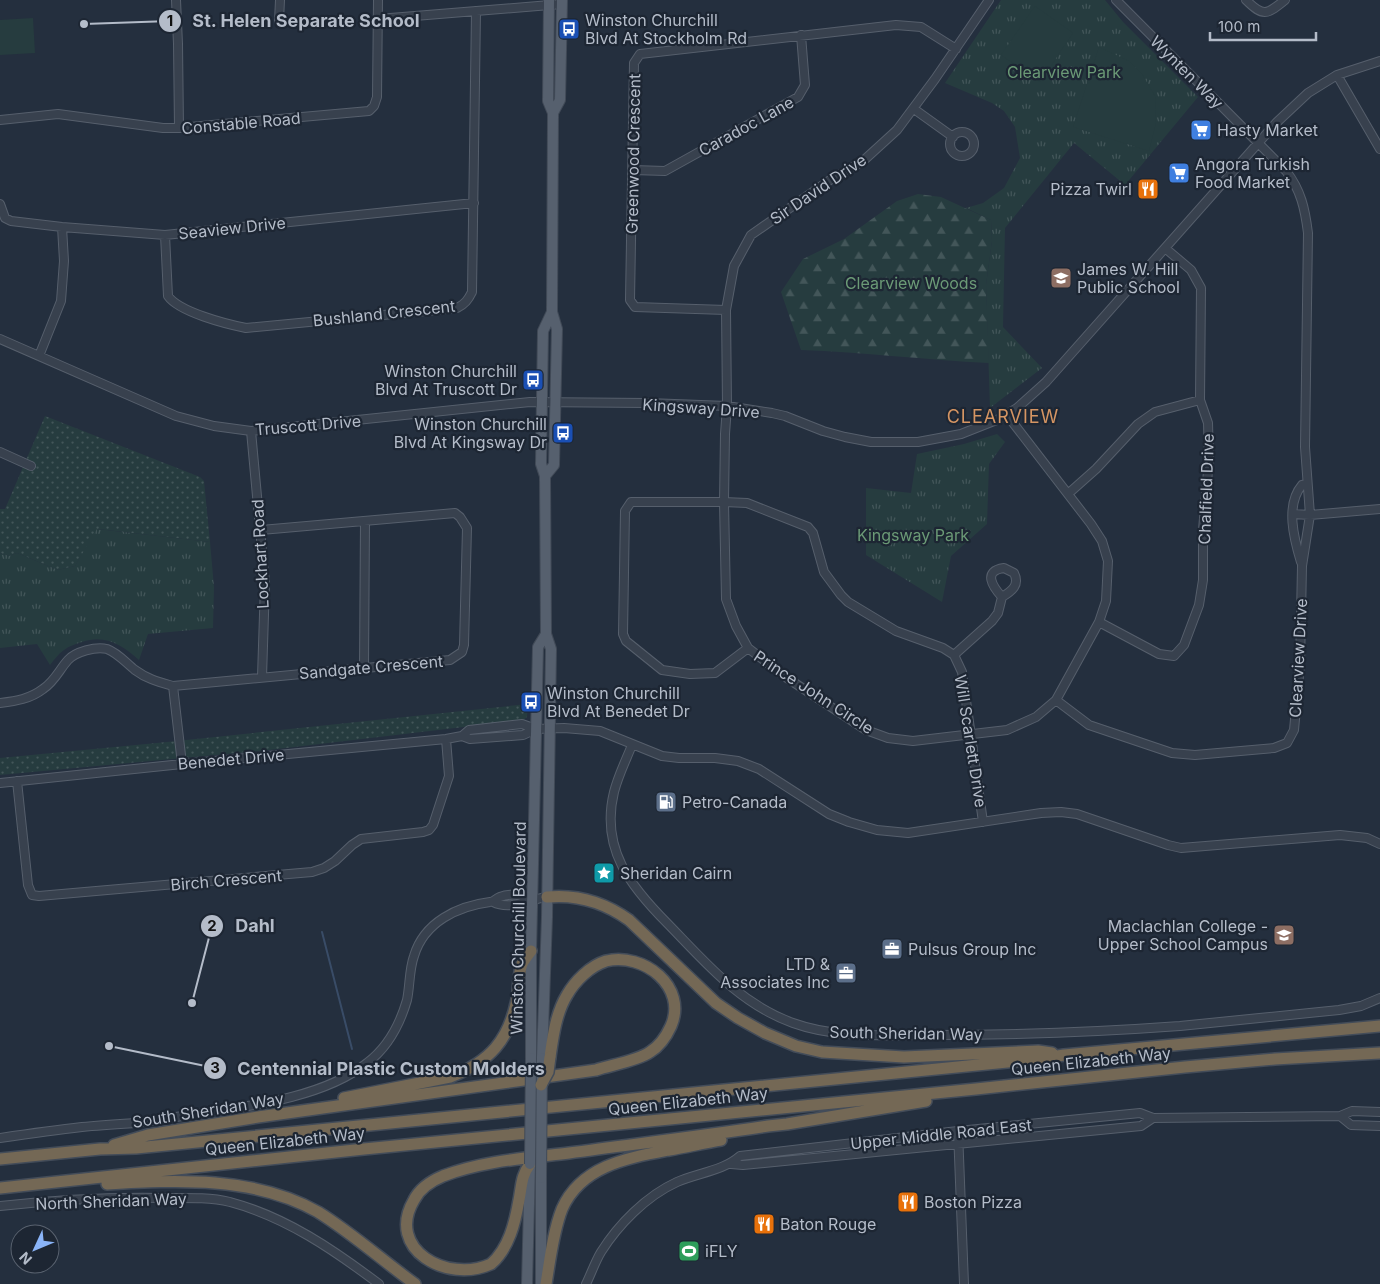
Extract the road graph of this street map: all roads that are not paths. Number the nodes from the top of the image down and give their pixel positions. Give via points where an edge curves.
1 (176, 0) edge
2 (280, 0) edge
3 (378, 0) edge
4 (989, 0) edge
5 (1116, 0) edge
6 (1246, 0) edge
7 (1285, 0) edge
8 (562, 2) edge
9 (549, 3) edge
10 (476, 11) junction
11 (378, 19) junction
12 (279, 21) dead end
13 (801, 34) junction
14 (956, 49) junction
15 (1380, 61) edge
16 (1337, 74) junction
17 (914, 109) junction
18 (552, 113) junction
19 (0, 120) edge
20 (178, 128) junction
21 (953, 137) dead end
22 (1258, 144) junction
23 (1380, 149) edge
24 (633, 170) junction
25 (474, 203) junction
26 (0, 204) edge
27 (62, 227) junction
28 (165, 235) junction
29 (1165, 248) junction
30 (726, 310) junction
31 (552, 312) junction
32 (0, 340) edge
33 (39, 356) junction
34 (1200, 400) junction
35 (542, 402) junction
36 (556, 403) junction
37 (727, 406) junction
38 (1007, 414) junction
39 (251, 431) junction
40 (0, 452) edge
41 (31, 466) dead end
42 (546, 476) junction
43 (1307, 484) junction
44 (1068, 494) junction
45 (724, 502) junction
46 (1380, 509) edge
47 (1293, 514) junction
48 (1310, 515) junction
49 (365, 521) junction
50 (260, 530) junction
51 (1302, 566) junction
52 (1002, 597) dead end
53 (1099, 622) junction
54 (546, 634) junction
55 (748, 648) junction
56 (954, 655) junction
57 (364, 668) junction
58 (262, 677) junction
59 (173, 686) junction
60 (1056, 700) junction
61 (0, 703) edge
62 (550, 728) junction
63 (536, 729) junction
64 (971, 734) junction
65 (446, 739) junction
66 (632, 745) junction
67 (182, 764) junction
68 (17, 782) junction
69 (0, 783) edge
70 (983, 822) junction
71 (1380, 844) edge
72 (547, 897) junction
73 (533, 899) junction
74 (531, 951) junction
75 (1380, 998) edge
76 (1380, 1026) edge
77 (1380, 1053) edge
78 (1064, 1055) junction
79 (541, 1058) junction
80 (541, 1085) joint
81 (976, 1089) junction
82 (1380, 1112) edge
83 (1340, 1116) junction
84 (258, 1117) junction
85 (1153, 1118) junction
86 (787, 1124) junction
87 (1380, 1126) edge
88 (958, 1131) junction
89 (0, 1138) edge
90 (959, 1143) junction
91 (100, 1148) junction
92 (0, 1159) edge
93 (530, 1164) joint
94 (731, 1164) junction
95 (526, 1180) junction
96 (0, 1188) edge
97 (0, 1206) edge
98 (379, 1284) edge
99 (416, 1284) edge
100 (527, 1284) edge
101 (541, 1284) edge
102 (546, 1284) edge
103 (586, 1284) edge
104 (964, 1284) edge

1 - 20 street
2 - 12 street
3 - 11 street, Constable Road
4 - 14 street, Sir David Drive
5 - 22 street, Wynten Way
6 - 7 street via 1266,13
8 - 9 street
8 - 18 main road, Winston Churchill Boulevard via 560,100
9 - 10 street
9 - 18 main road, Winston Churchill Boulevard via 548,101
10 - 11 street
10 - 25 street, Bushland Crescent
11 - 20 street, Constable Road via 377,97 369,111
13 - 14 street, Greenwood Crescent via 896,25 921,27
13 - 24 street, Caradoc Lane via 805,85 798,97 665,171
13 - 24 street, Greenwood Crescent via 640,54 634,63
14 - 17 street, Sir David Drive
15 - 16 street, Kingsway Drive
16 - 22 street, Kingsway Drive via 1308,93
16 - 23 street
17 - 21 street
17 - 30 street, Sir David Drive via 898,130 863,161 751,235 734,266
18 - 31 main road, Winston Churchill Boulevard
19 - 20 street, Constable Road via 58,114
22 - 29 street, Kingsway Drive
22 - 43 street, Clearview Drive via 1294,182 1304,206 1308,233
24 - 30 street, Greenwood Crescent via 630,300 635,308
25 - 28 street, Seaview Drive
25 - 28 street, Bushland Crescent via 472,292 468,300 457,308 246,328 220,322 176,305 168,296
26 - 27 street, Seaview Drive via 5,218 11,221
27 - 28 street, Seaview Drive
27 - 33 street via 61,301
29 - 34 street, Chalfield Drive via 1190,270 1201,288
29 - 38 street, Kingsway Drive via 1046,382
30 - 37 street, Sir David Drive
31 - 35 main road, Winston Churchill Boulevard via 543,331
31 - 36 main road, Winston Churchill Boulevard via 557,329
32 - 33 street, Truscott Drive
33 - 39 street, Truscott Drive via 176,416
34 - 44 street via 1156,412 1138,424
34 - 53 street, Chalfield Drive via 1208,423 1210,459 1203,530 1203,580 1199,605 1184,646 1174,656 1159,654
35 - 36 street, Truscott Drive
35 - 39 street, Truscott Drive
35 - 42 main road, Winston Churchill Boulevard via 541,464
36 - 37 street, Kingsway Drive
36 - 42 main road, Winston Churchill Boulevard via 554,464
37 - 38 street, Kingsway Drive via 785,416 845,437 897,444 961,434
37 - 45 street, Prince John Circle
38 - 44 street, Prince John Circle
39 - 50 street, Lockhart Road
40 - 41 street
42 - 54 main road, Winston Churchill Boulevard
43 - 47 street, Clearview Drive via 1296,491
43 - 48 street, Clearview Drive
44 - 53 street, Prince John Circle via 1102,541 1108,561 1106,601
45 - 55 street, Prince John Circle via 726,599
45 - 55 street via 631,502 625,511 622,634 626,641 662,670 690,674 715,673
45 - 56 street, Will Scarlett Drive via 747,503 808,526 824,572 848,602 896,632
46 - 48 street
47 - 48 street
47 - 51 street, Clearview Drive via 1294,537
48 - 51 street, Clearview Drive
49 - 50 street, Sandgate Crescent
49 - 57 street
49 - 57 street, Sandgate Crescent via 455,513 467,528 462,652 450,660
50 - 58 street, Lockhart Road via 265,583
51 - 60 street, Clearview Drive via 1300,665 1294,730 1287,743 1274,748 1195,755 1172,753 1088,725
52 - 56 street via 992,621
53 - 60 street, Prince John Circle
54 - 62 main road, Winston Churchill Boulevard via 551,650
54 - 63 main road, Winston Churchill Boulevard via 538,647
55 - 64 street, Prince John Circle via 866,730 888,738 913,741
56 - 64 street, Will Scarlett Drive via 962,672
57 - 58 street, Sandgate Crescent
58 - 59 street, Sandgate Crescent
59 - 61 street, Sandgate Crescent via 147,678 107,649 96,649 68,659 56,678 35,695
59 - 67 street
60 - 64 street, Prince John Circle via 1036,717 1007,730
62 - 63 street, Benedet Drive
62 - 66 street, Benedet Drive via 600,731
62 - 72 main road, Winston Churchill Boulevard
63 - 65 street, Benedet Drive via 523,735
63 - 73 main road, Winston Churchill Boulevard
64 - 70 street, Will Scarlett Drive
65 - 67 street, Benedet Drive
65 - 68 street, Birch Crescent via 448,776 429,830 362,839 330,864 312,872 32,895 28,885
66 - 70 street, Benedet Drive via 662,756 738,761 759,769 829,814 877,830 908,833
66 - 75 street, South Sheridan Way via 616,785 611,809 613,840 623,870 646,901 708,967 753,1004 793,1023 857,1035 1011,1034 1180,1026 1339,1010
67 - 68 street, Benedet Drive
68 - 69 street, Benedet Drive
70 - 71 street, Benedet Drive via 1064,812 1180,848 1340,835 1367,838
72 - 73 street, South Sheridan Way
72 - 78 highway via 583,898 614,909 716,1003 765,1033 796,1046 822,1052 904,1057 1038,1051
72 - 79 main road, Winston Churchill Boulevard
73 - 74 main road, Winston Churchill Boulevard
73 - 89 street, South Sheridan Way via 521,895 473,904 458,909 431,929 414,955 407,1000 385,1047 367,1064 344,1077 304,1093 250,1106
74 - 79 main road, Winston Churchill Boulevard
74 - 84 highway via 522,964 509,1027 496,1048 477,1065 450,1076
76 - 78 highway, Queen Elizabeth Way
77 - 81 highway, Queen Elizabeth Way via 1185,1067
78 - 91 highway, Queen Elizabeth Way via 136,1148
79 - 80 highway, bridge via 548,1072
79 - 84 highway via 554,1033 564,1001 588,970 606,961 628,959 646,965 668,984 675,1001 674,1018 660,1045 648,1054 568,1075
79 - 93 main road, Winston Churchill Boulevard, bridge
80 - 101 main road, bridge
81 - 86 highway via 951,1097
81 - 96 highway, Queen Elizabeth Way
82 - 83 street, Upper Middle Road East via 1352,1111
83 - 85 street, Upper Middle Road East
83 - 87 street, Upper Middle Road East via 1351,1124
84 - 91 highway via 148,1135
85 - 88 street, Upper Middle Road East via 1140,1113
85 - 90 street, Upper Middle Road East via 1141,1126
86 - 95 highway via 516,1160 443,1176 425,1186 411,1206 407,1230 414,1252 428,1267 445,1275 465,1276 484,1269 502,1252 510,1237
86 - 102 highway via 628,1158 596,1170 576,1188 562,1209
88 - 90 street
88 - 94 street, Upper Middle Road East via 740,1156
90 - 94 street, Upper Middle Road East
90 - 104 street
91 - 92 highway, Queen Elizabeth Way
93 - 95 highway via 523,1174
94 - 103 street, Upper Middle Road East via 676,1182 644,1204 600,1253
95 - 100 main road
96 - 99 highway via 118,1183 210,1182 240,1185 278,1194 316,1212
97 - 98 street, North Sheridan Way via 108,1198 199,1198 228,1202 248,1207 300,1230

